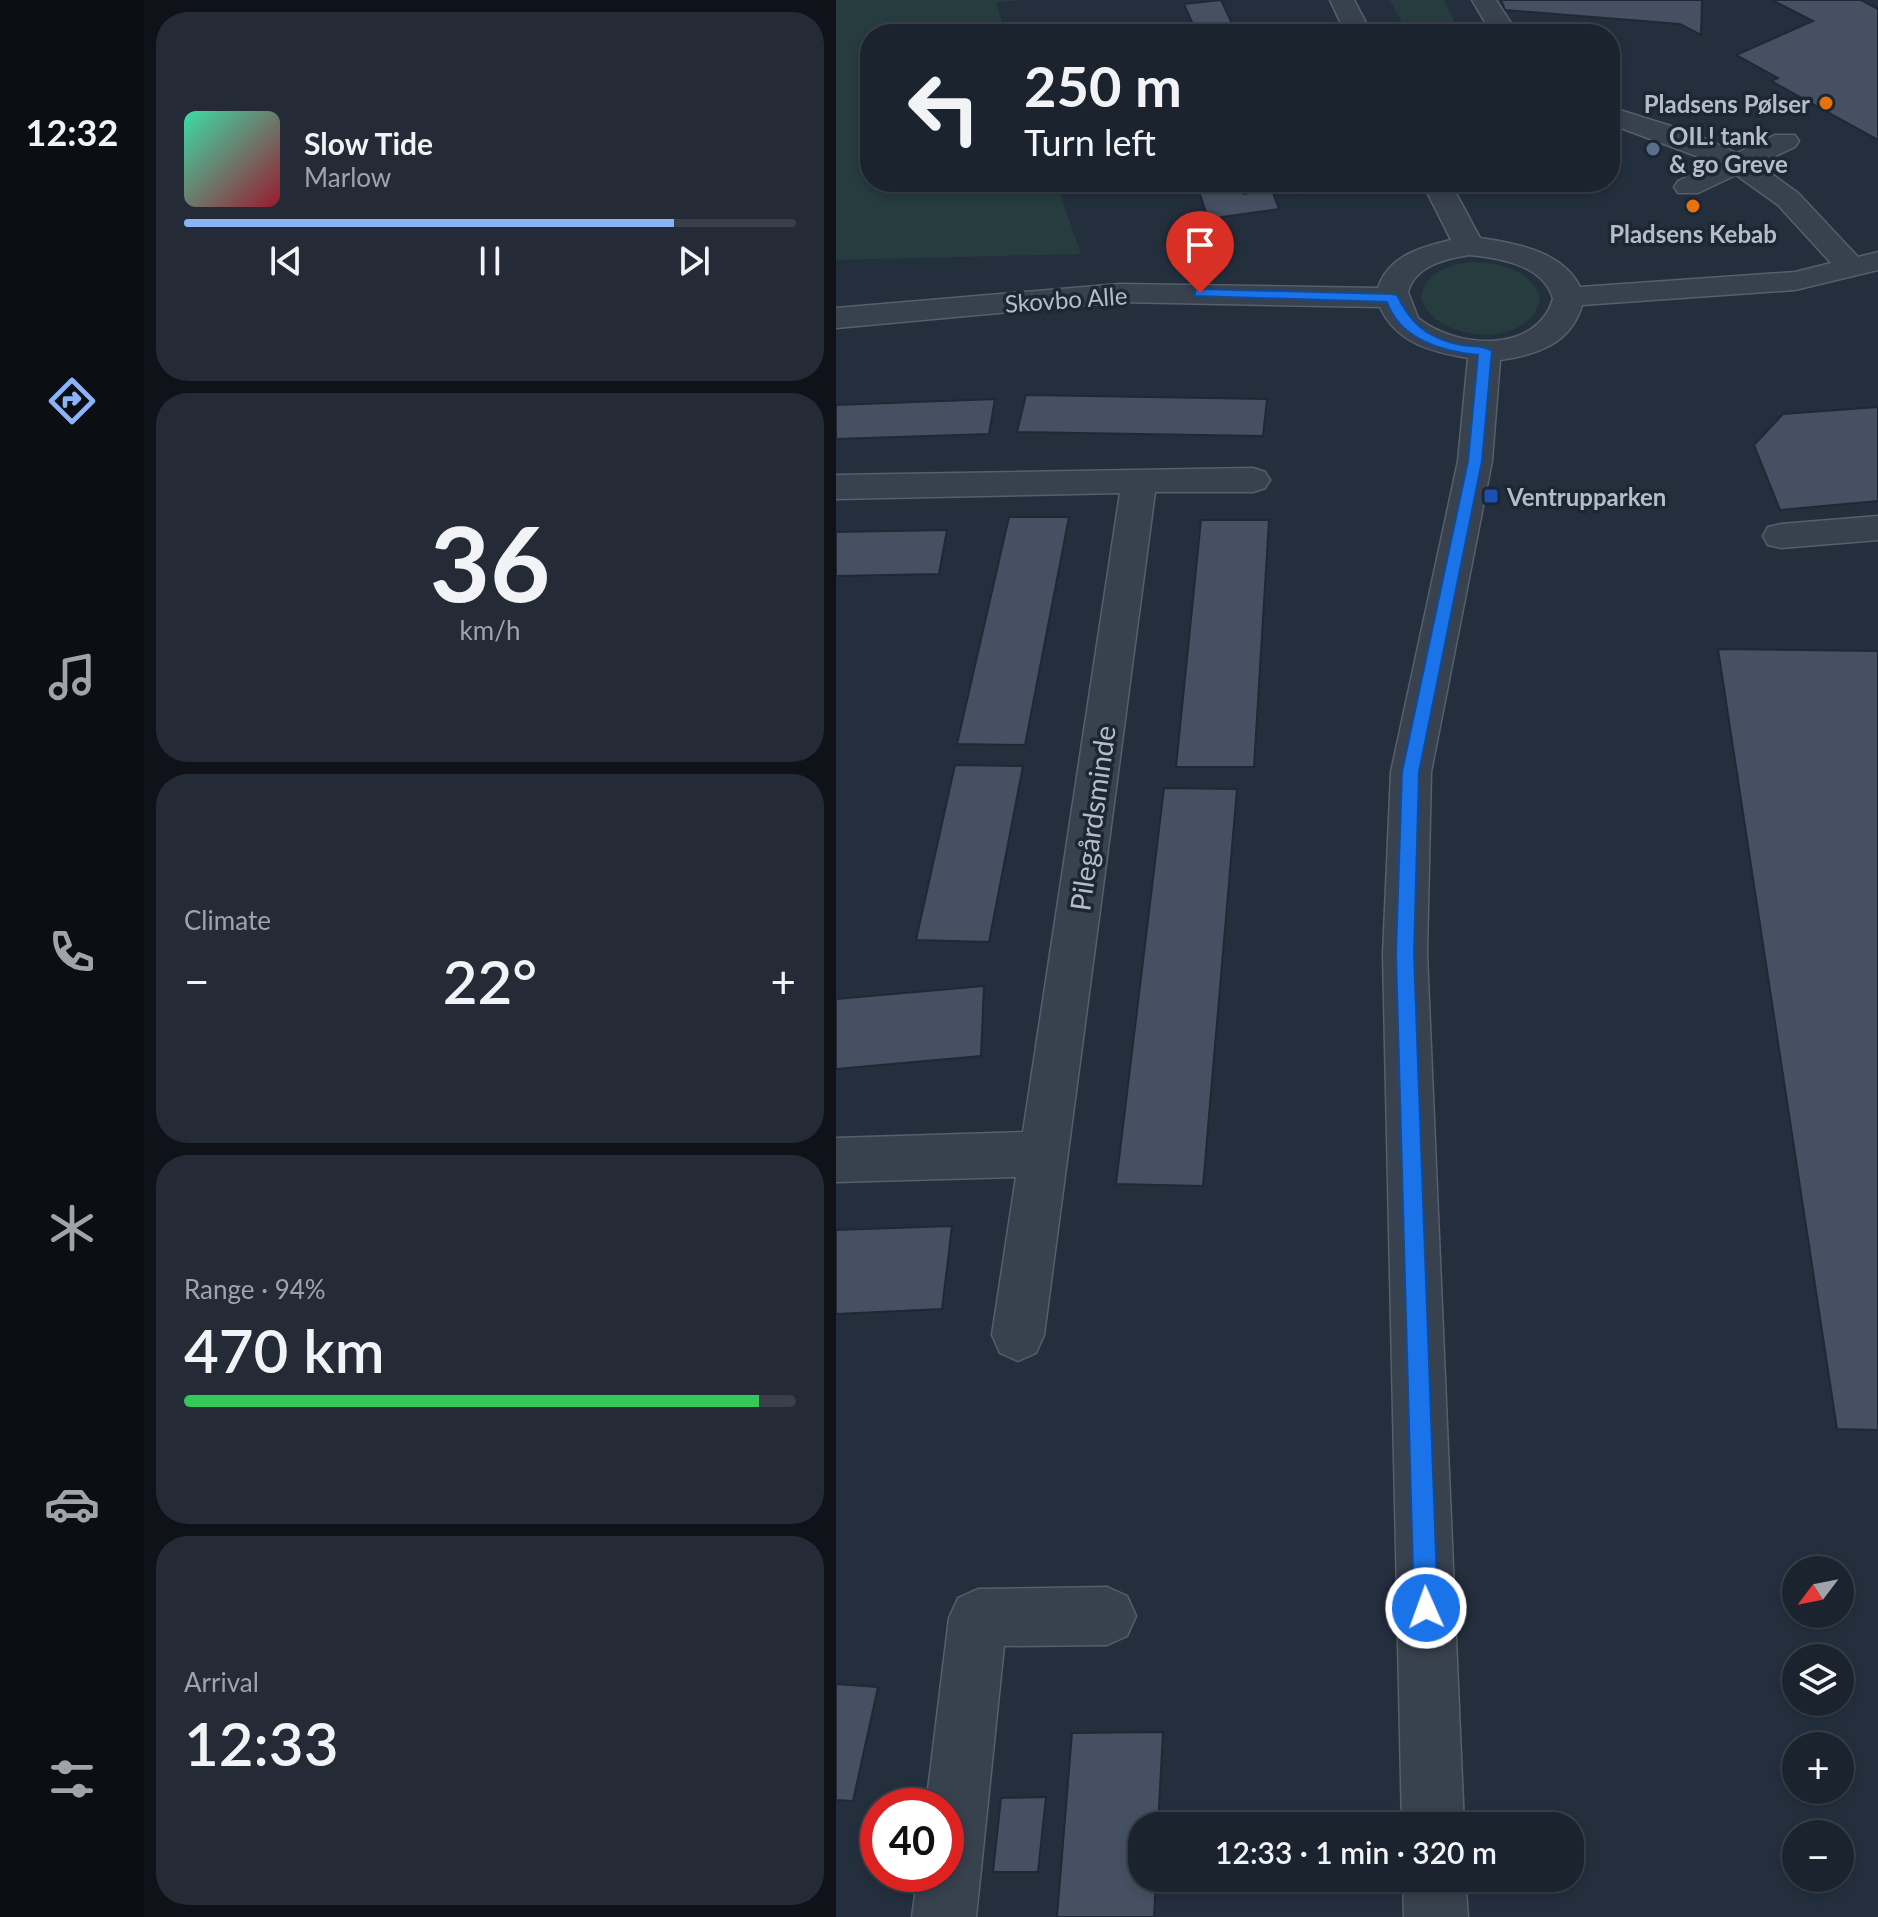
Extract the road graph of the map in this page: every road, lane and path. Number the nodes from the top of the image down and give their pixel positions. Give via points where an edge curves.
1 (1342, 0) edge
2 (1484, 0) edge
3 (1354, 24) edge
4 (1499, 24) edge
5 (1620, 118) edge
6 (1785, 141) dead end
7 (1735, 165) junction
8 (1688, 187) dead end
9 (1441, 192) edge
10 (1469, 246) junction
11 (1865, 264) edge
12 (1567, 297) junction
13 (1392, 298) junction
14 (836, 318) edge
15 (1485, 351) junction
16 (1253, 480) dead end
17 (1139, 481) junction
18 (836, 487) edge
19 (1878, 528) edge
20 (1781, 536) dead end
21 (1046, 1154) junction
22 (836, 1160) edge
23 (1018, 1335) dead end
24 (1107, 1616) dead end
25 (1433, 1812) edge
26 (1435, 1892) edge
27 (944, 1917) edge
28 (1436, 1917) edge

1 - 3 street
2 - 4 street
5 - 7 street via 1702,146
6 - 7 street
7 - 8 street
7 - 11 street via 1787,198
9 - 10 street
10 - 12 street via 1534,260 1560,280
10 - 13 street via 1414,263 1395,283
11 - 12 street via 1795,281
12 - 15 street via 1563,317 1546,335 1519,347
13 - 14 street, Skovbo Alle via 1120,293
13 - 15 street via 1411,329 1457,349
15 - 25 street via 1475,461 1411,772 1405,954
16 - 17 street
17 - 18 street
17 - 21 street, Pilegårdsminde
19 - 20 street
21 - 22 street
21 - 23 street, Pilegårdsminde
24 - 27 street via 978,1618
26 - 28 street

